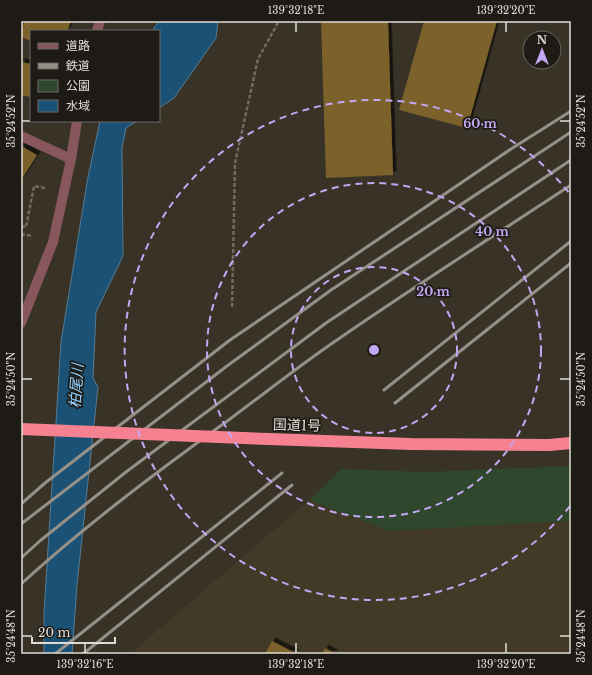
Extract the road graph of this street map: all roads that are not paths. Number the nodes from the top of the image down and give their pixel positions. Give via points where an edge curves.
1 (77, 122) edge
2 (21, 136) edge
3 (71, 159) junction
4 (21, 303) edge
5 (23, 319) edge
6 (21, 429) edge
7 (571, 443) edge

1 - 3 street
2 - 3 street
3 - 5 street via 53,242
4 - 5 street
6 - 7 highway, 国道1号, bridge via 411,444

